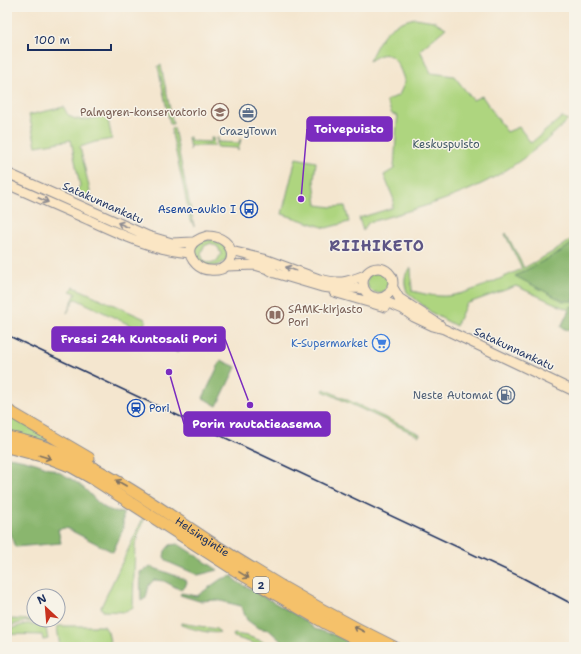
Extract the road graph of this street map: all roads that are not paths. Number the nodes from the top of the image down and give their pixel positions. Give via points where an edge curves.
1 (7, 174) edge
2 (7, 184) edge
3 (193, 242) junction
4 (231, 252) junction
5 (190, 253) junction
6 (227, 266) junction
7 (365, 275) junction
8 (392, 286) junction
9 (322, 287) junction
10 (365, 290) junction
11 (374, 297) junction
12 (414, 317) junction
13 (444, 329) junction
14 (574, 391) edge
15 (7, 410) edge
16 (7, 438) edge
17 (7, 447) edge
18 (100, 471) junction
19 (373, 647) edge
20 (394, 647) edge

3 -> 1 main road, Satakunnankatu via 172,243 148,236
2 -> 5 main road, Satakunnankatu via 148,245
3 - 4 main road via 208,236 215,237 225,242
3 - 5 main road
4 - 6 main road via 231,260
7 -> 4 main road via 345,282 328,281 264,259
5 - 6 main road via 196,264 203,269 214,270
6 - 9 main road via 255,265
7 - 8 main road via 372,269 382,268 391,276
7 - 10 main road
8 - 11 main road via 384,296
8 - 13 main road, Satakunnankatu via 399,298
9 - 10 main road
9 - 12 main road
10 - 11 main road
11 - 12 main road, Satakunnankatu via 403,309
12 - 13 main road, Satakunnankatu
13 - 14 main road, Satakunnankatu
15 - 18 highway via 92,460
16 - 18 highway, Helsingintie / 2 via 51,449
17 -> 19 highway, Helsingintie / 2 via 72,467 138,506 246,577 325,623
20 -> 18 highway, Helsingintie / 2 via 311,604 249,567 142,495

